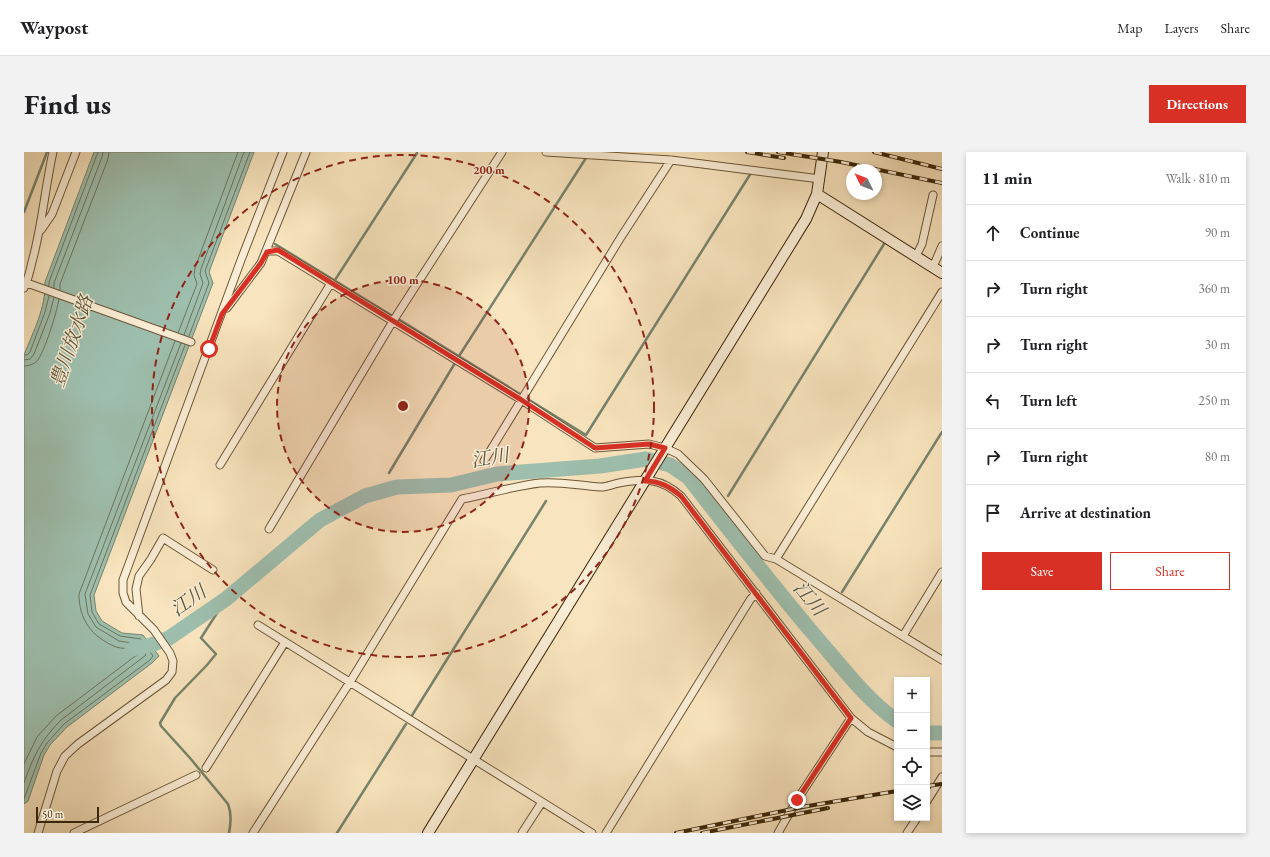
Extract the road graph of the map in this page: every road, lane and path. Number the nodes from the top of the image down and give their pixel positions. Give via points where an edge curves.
1 (53, 152) edge
2 (76, 152) edge
3 (283, 152) edge
4 (306, 152) edge
5 (502, 152) edge
6 (546, 152) edge
7 (823, 152) edge
8 (671, 160) junction
9 (820, 179) junction
10 (817, 194) junction
11 (933, 195) dead end
12 (40, 232) junction
13 (942, 246) edge
14 (267, 252) junction
15 (916, 256) junction
16 (938, 270) edge
17 (331, 284) junction
18 (27, 285) edge
19 (942, 292) edge
20 (222, 314) junction
21 (393, 321) junction
22 (191, 342) dead end
23 (520, 399) junction
24 (664, 449) junction
25 (484, 461) dead end
26 (220, 464) dead end
27 (646, 479) junction
28 (269, 529) dead end
29 (776, 559) junction
30 (213, 570) dead end
31 (942, 572) edge
32 (756, 593) junction
33 (139, 616) junction
34 (258, 625) dead end
35 (903, 636) junction
36 (285, 642) junction
37 (942, 660) edge
38 (350, 682) junction
39 (851, 718) junction
40 (894, 745) edge
41 (930, 752) edge
42 (942, 752) edge
43 (474, 759) junction
44 (206, 768) dead end
45 (196, 775) dead end
46 (942, 777) edge
47 (930, 797) edge
48 (542, 802) junction
49 (915, 821) edge
50 (38, 833) edge
51 (74, 833) edge
52 (253, 833) edge
53 (428, 833) edge
54 (522, 833) edge
55 (592, 833) edge
56 (606, 833) edge
57 (778, 833) edge
58 (908, 833) edge

1 - 12 street via 47,175
2 - 12 street via 52,214
3 - 20 street
4 - 14 street
5 - 21 street
6 - 8 street
7 - 9 street
8 - 9 street
8 - 23 street
9 - 10 street
10 - 15 street
10 - 24 street via 806,220
11 - 15 street via 922,244
12 - 18 street
13 - 16 street
14 - 17 street via 278,250
14 - 20 street
15 - 16 street
17 - 21 street
17 - 26 street
18 - 22 street
19 - 29 street
20 - 33 street via 123,580 126,602
21 - 23 street
21 - 28 street
23 - 24 street via 595,448 649,444
23 - 25 street
24 - 27 street
24 - 29 street via 678,454 704,479 765,556
27 - 32 street via 672,488 681,496
27 - 38 street via 602,487 540,483 462,499
27 - 43 street
29 - 35 street
30 - 33 street via 163,538 139,576 136,589
31 - 35 street
32 - 39 street
32 - 56 street
33 - 50 street via 154,630 170,653 173,661 172,672 166,680 65,756 57,771
34 - 36 street
35 - 37 street
36 - 38 street
36 - 44 street
38 - 43 street
38 - 52 street
39 - 40 street via 868,732
39 - 57 street
41 - 42 street
43 - 48 street
43 - 53 street
45 - 51 street
46 - 47 street
48 - 54 street
48 - 55 street
49 - 58 street

